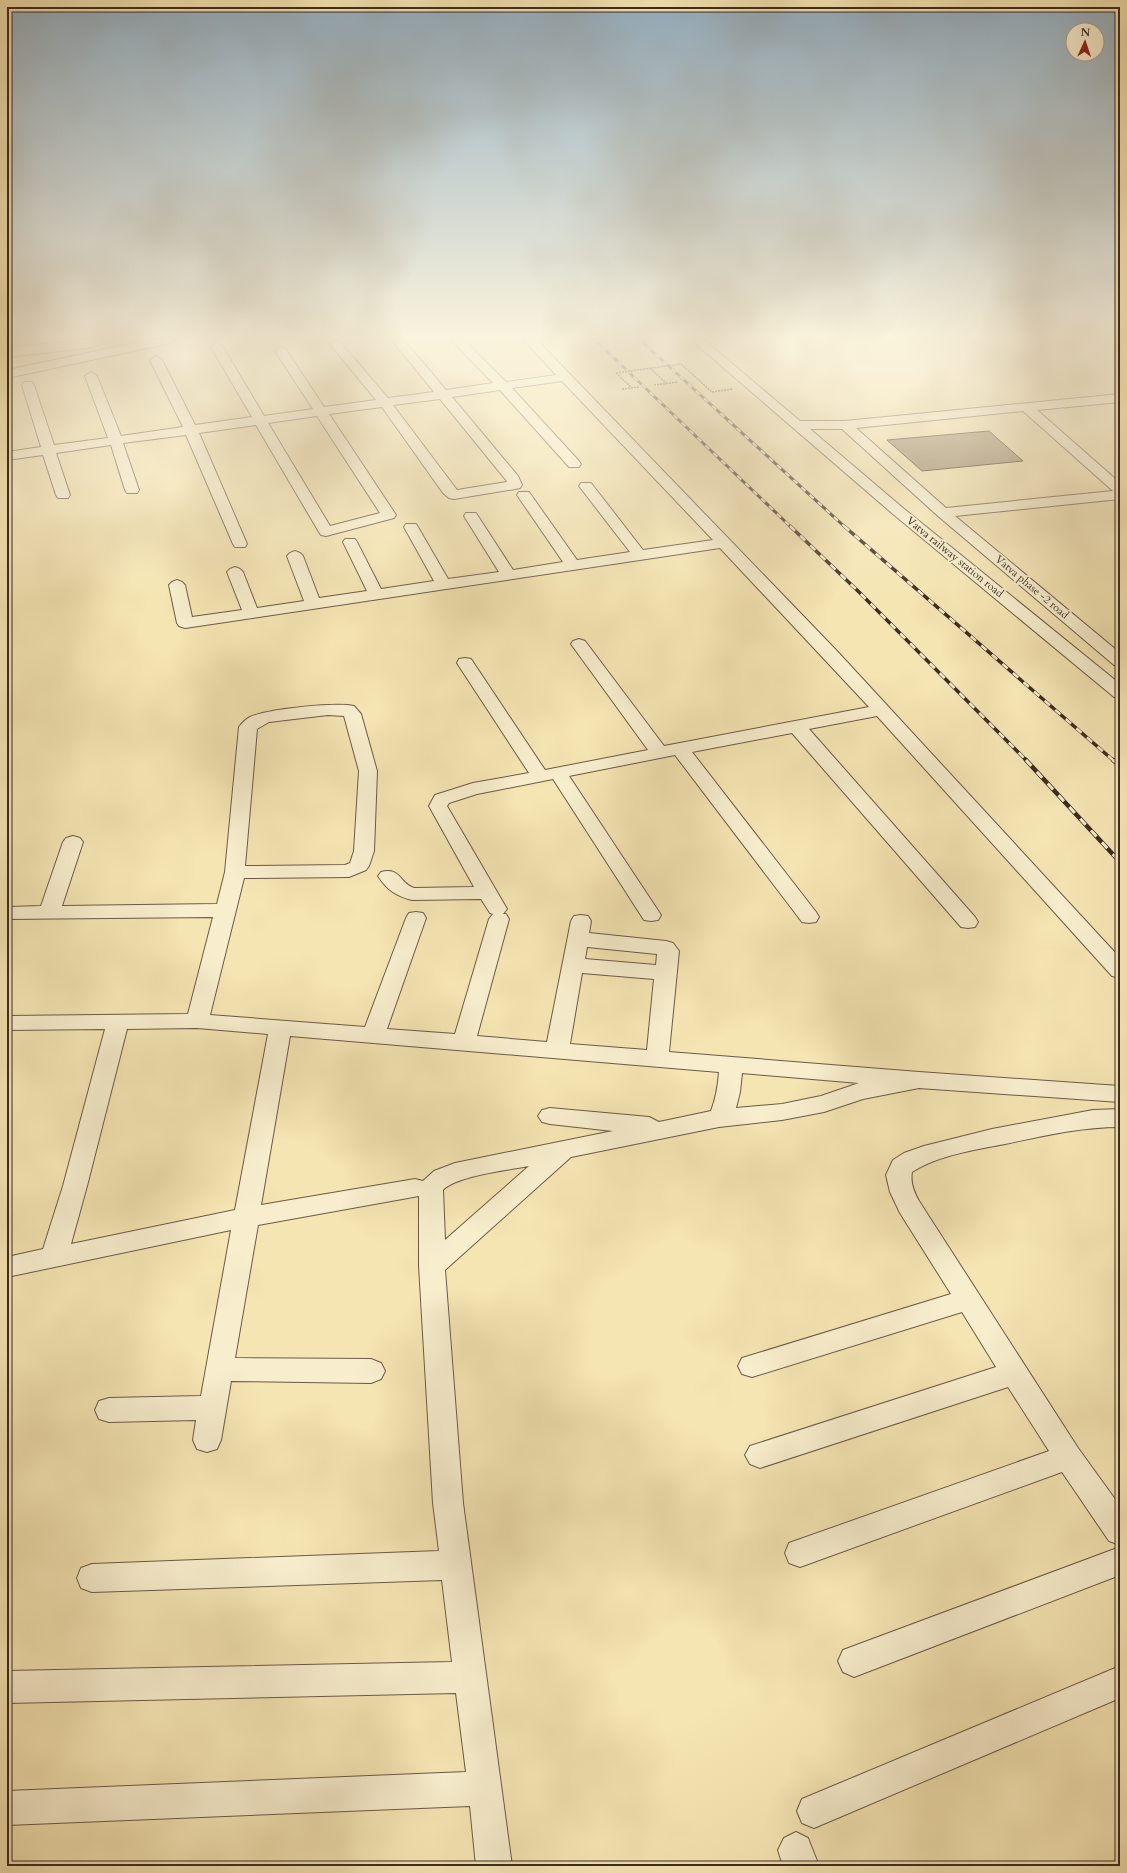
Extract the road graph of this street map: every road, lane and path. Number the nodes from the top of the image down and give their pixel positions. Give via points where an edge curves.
1 (41, 426) edge
2 (110, 426) edge
3 (189, 426) edge
4 (216, 426) edge
5 (264, 426) edge
6 (331, 426) edge
7 (402, 426) edge
8 (469, 426) edge
9 (540, 426) edge
10 (612, 426) edge
11 (800, 426) edge
12 (845, 426) edge
13 (1048, 426) edge
14 (191, 430) junction
15 (116, 441) junction
16 (49, 450) junction
17 (7, 456) edge
18 (574, 464) dead end
19 (586, 486) dead end
20 (132, 490) dead end
21 (1120, 490) edge
22 (63, 494) dead end
23 (524, 495) dead end
24 (1120, 496) edge
25 (943, 513) junction
26 (471, 516) dead end
27 (410, 528) dead end
28 (350, 542) dead end
29 (724, 543) junction
30 (240, 544) dead end
31 (295, 556) dead end
32 (640, 556) junction
33 (573, 565) junction
34 (236, 572) dead end
35 (509, 575) junction
36 (177, 585) dead end
37 (444, 585) junction
38 (376, 594) junction
39 (313, 604) junction
40 (251, 613) junction
41 (579, 644) dead end
42 (1120, 661) edge
43 (465, 663) dead end
44 (1120, 693) edge
45 (882, 710) junction
46 (797, 726) junction
47 (680, 749) junction
48 (660, 753) junction
49 (549, 774) junction
50 (72, 842) dead end
51 (235, 872) junction
52 (388, 876) dead end
53 (494, 907) junction
54 (226, 910) junction
55 (7, 913) edge
56 (49, 913) junction
57 (651, 915) dead end
58 (809, 917) dead end
59 (416, 918) dead end
60 (968, 922) dead end
61 (573, 965) junction
62 (1120, 971) edge
63 (666, 973) junction
64 (197, 1021) junction
65 (118, 1022) junction
66 (7, 1023) edge
67 (280, 1029) junction
68 (373, 1036) junction
69 (464, 1044) junction
70 (557, 1051) junction
71 (657, 1059) junction
72 (731, 1065) junction
73 (919, 1080) junction
74 (1120, 1094) edge
75 (550, 1116) dead end
76 (719, 1118) junction
77 (1120, 1118) edge
78 (670, 1128) junction
79 (564, 1149) junction
80 (414, 1188) dead end
81 (248, 1217) junction
82 (54, 1256) junction
83 (432, 1266) junction
84 (7, 1267) edge
85 (968, 1299) junction
86 (752, 1366) dead end
87 (220, 1369) junction
88 (371, 1371) dead end
89 (1015, 1373) junction
90 (213, 1408) junction
91 (109, 1410) dead end
92 (207, 1440) dead end
93 (760, 1455) dead end
94 (1068, 1456) junction
95 (1120, 1530) edge
96 (800, 1554) dead end
97 (1120, 1561) edge
98 (456, 1565) junction
99 (92, 1578) dead end
100 (854, 1661) dead end
101 (471, 1677) junction
102 (1120, 1682) edge
103 (7, 1687) edge
104 (485, 1788) junction
105 (7, 1808) edge
106 (814, 1811) dead end
107 (494, 1866) edge

1 - 16 street
2 - 15 street
3 - 14 street
4 - 14 street
5 - 6 street via 326,532 389,515
7 - 8 street via 454,495 515,484
9 - 18 street
10 - 29 street
11 - 44 street, Vatva railway station road via 898,511
12 - 25 street, Vatva phase -2 road
13 - 21 street
14 - 15 street
14 - 30 street
15 - 16 street
15 - 20 street
16 - 17 street
16 - 22 street
19 - 32 street
23 - 33 street
24 - 25 street
25 - 42 street, Vatva phase -2 road
26 - 35 street
27 - 37 street
28 - 38 street
29 - 32 street
29 - 45 street
31 - 39 street
32 - 33 street
33 - 35 street
34 - 40 street
35 - 37 street
36 - 40 street via 185,623
37 - 38 street
38 - 39 street
39 - 40 street
41 - 48 street
43 - 49 street
45 - 46 street
45 - 62 street
46 - 47 street
46 - 60 street
47 - 48 street
47 - 58 street
48 - 49 street
49 - 53 street via 473,789 452,795 438,803
49 - 57 street
50 - 56 street
51 - 51 street via 248,727 266,717 348,710 352,714 368,770 364,851 359,866 349,871
51 - 54 street
52 - 53 street via 403,892
53 - 69 street
54 - 56 street
54 - 64 street
55 - 56 street
59 - 68 street
61 - 63 street
61 - 63 street via 580,930 662,947 668,951
61 - 70 street
63 - 71 street
64 - 65 street
64 - 67 street
65 - 66 street
65 - 82 street
67 - 68 street
67 - 81 street
68 - 69 street
69 - 70 street
70 - 71 street
71 - 72 street
72 - 73 street
72 - 76 street via 730,1088 725,1108
73 - 74 street
73 - 76 street via 860,1091 824,1104 782,1112
75 - 78 street
76 - 78 street
77 - 85 street via 1094,1119 992,1138 933,1152 907,1161 900,1167 900,1185 909,1206
78 - 79 street
79 - 83 street
79 - 83 street via 448,1174 434,1183 431,1190
80 - 81 street
81 - 82 street
81 - 87 street
82 - 84 street
83 - 98 street via 448,1503
85 - 86 street
85 - 89 street
87 - 88 street
87 - 90 street
89 - 93 street
89 - 94 street
90 - 91 street
90 - 92 street
94 - 95 street
94 - 96 street
97 - 100 street
98 - 99 street
98 - 101 street
101 - 103 street
101 - 104 street
102 - 106 street
104 - 105 street
104 - 107 street

